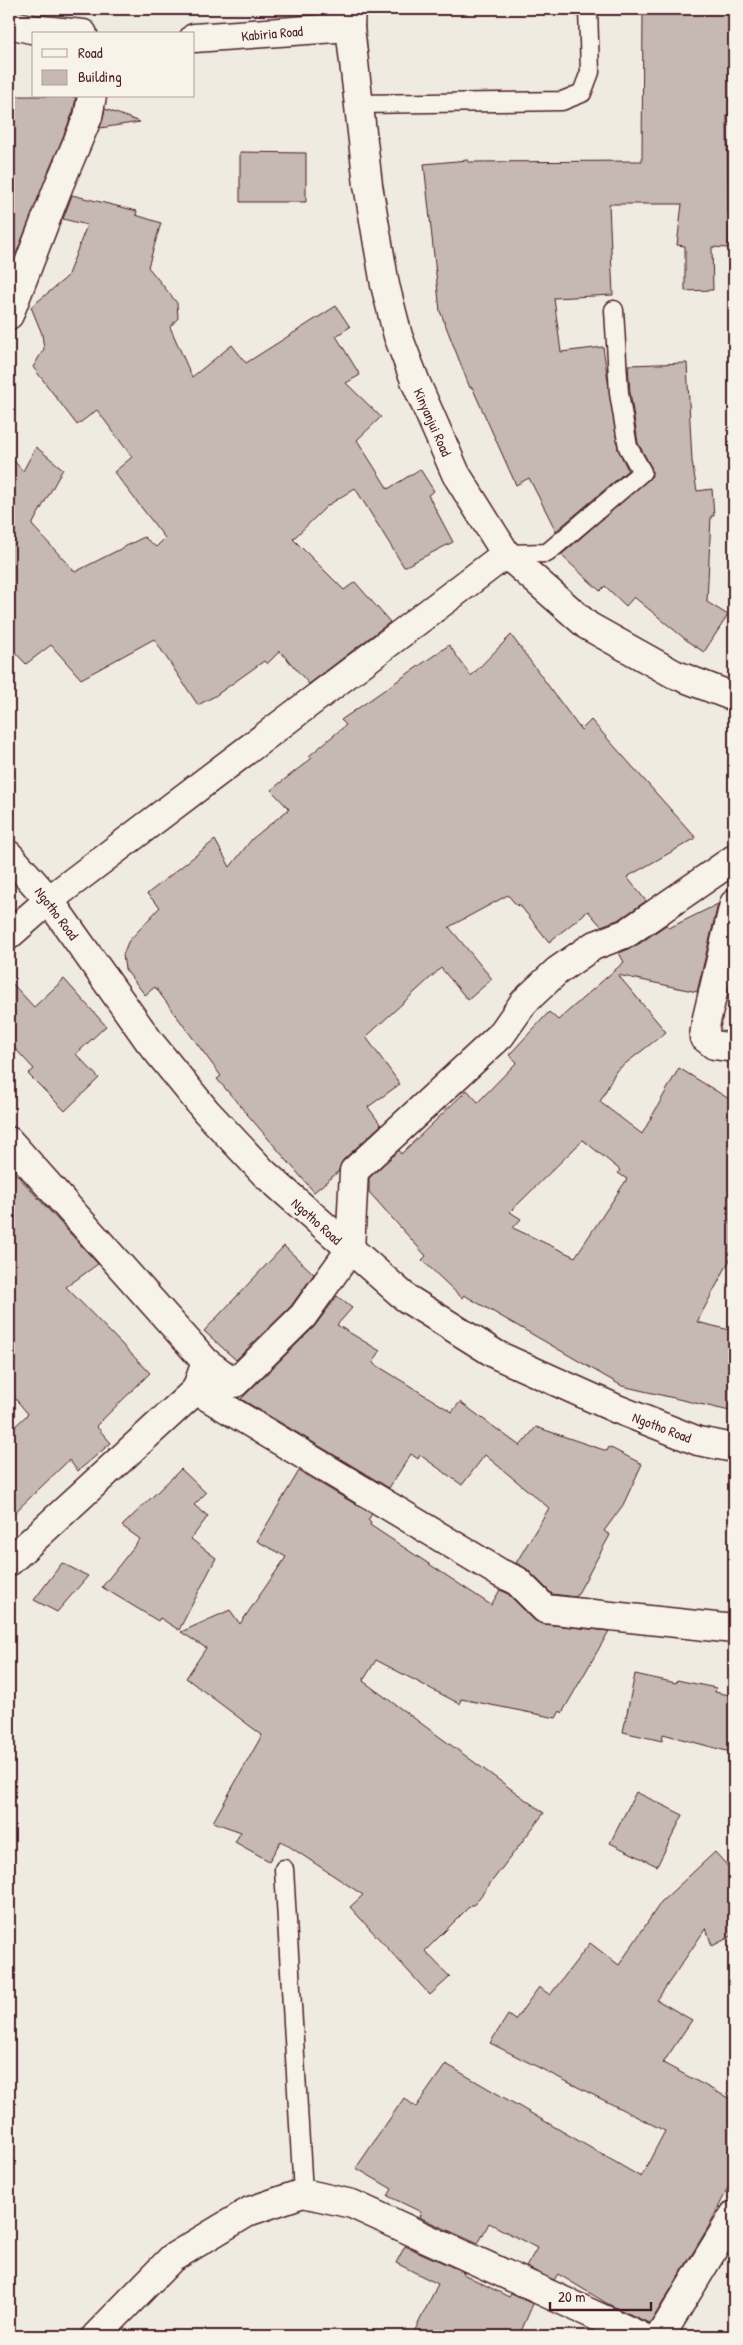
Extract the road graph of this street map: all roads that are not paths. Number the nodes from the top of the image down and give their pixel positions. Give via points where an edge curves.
1 (588, 9) edge
2 (351, 18) edge
3 (9, 24) edge
4 (62, 32) edge
5 (195, 38) edge
6 (92, 98) edge
7 (359, 104) junction
8 (614, 310) dead end
9 (9, 315) edge
10 (506, 554) junction
11 (734, 697) edge
12 (9, 855) edge
13 (734, 859) edge
14 (49, 900) junction
15 (734, 904) edge
16 (9, 936) edge
17 (734, 1048) edge
18 (9, 1141) edge
19 (350, 1250) junction
20 (206, 1362) junction
21 (196, 1390) junction
22 (734, 1448) edge
23 (10, 1561) dead end
24 (734, 1629) edge
25 (284, 1869) dead end
26 (303, 2193) junction
27 (734, 2215) edge
28 (96, 2336) edge
29 (640, 2336) edge
30 (658, 2336) edge

1 - 7 lane via 590,72 582,94 562,101
2 - 5 street, Kabiria Road
2 - 7 street, Kinyanjui Road
3 - 4 street
6 - 9 street via 88,117 58,185
7 - 10 street, Kinyanjui Road via 370,194 398,336 456,474
8 - 10 lane via 619,393 628,447 642,472 546,554
10 - 11 street, Kinyanjui Road via 588,626 674,674
10 - 14 street
12 - 14 street, Ngotho Road
13 - 19 street via 626,933 593,946 558,971 524,1002 495,1040 354,1171
14 - 16 street
14 - 19 street, Ngotho Road via 149,1041 206,1111 264,1173
15 - 17 street via 704,1037 714,1045
18 - 20 street
19 - 20 street via 303,1316 235,1383
19 - 22 street, Ngotho Road via 406,1298 497,1355 698,1441
20 - 21 street
21 - 23 street
21 - 24 street via 483,1564 516,1580 545,1609
25 - 26 lane
26 - 28 street via 250,2211 172,2258
26 - 29 street via 352,2204
27 - 30 street via 664,2332

